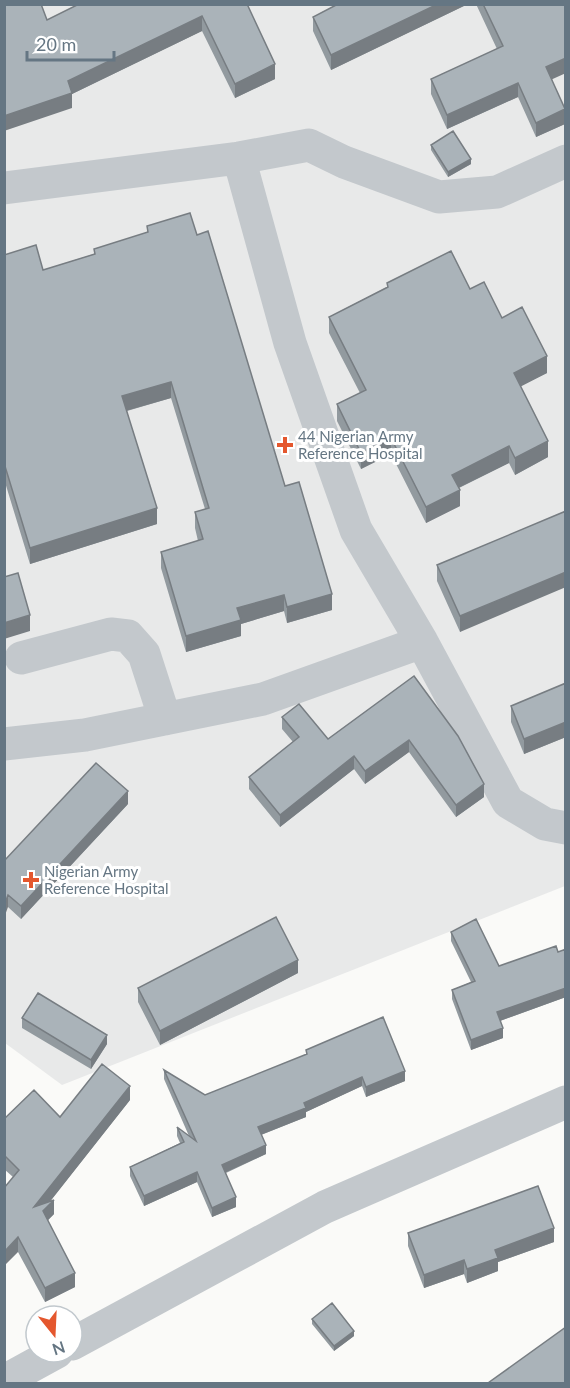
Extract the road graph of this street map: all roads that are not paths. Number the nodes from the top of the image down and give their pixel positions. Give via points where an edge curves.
1 (240, 158) junction
2 (566, 161) edge
3 (4, 188) edge
4 (422, 642) junction
5 (21, 658) dead end
6 (165, 719) junction
7 (4, 744) edge
8 (566, 828) edge
9 (566, 1102) edge
10 (84, 1338) edge
11 (34, 1364) edge
12 (4, 1380) edge

1 - 2 street via 309,145 440,197 497,192
1 - 3 street
1 - 4 street via 290,343 356,530
4 - 6 street via 262,699
4 - 8 street via 508,802 545,824
5 - 6 street via 111,634 128,636 144,654
6 - 7 street via 85,735
9 - 10 street via 325,1207
11 - 12 street

